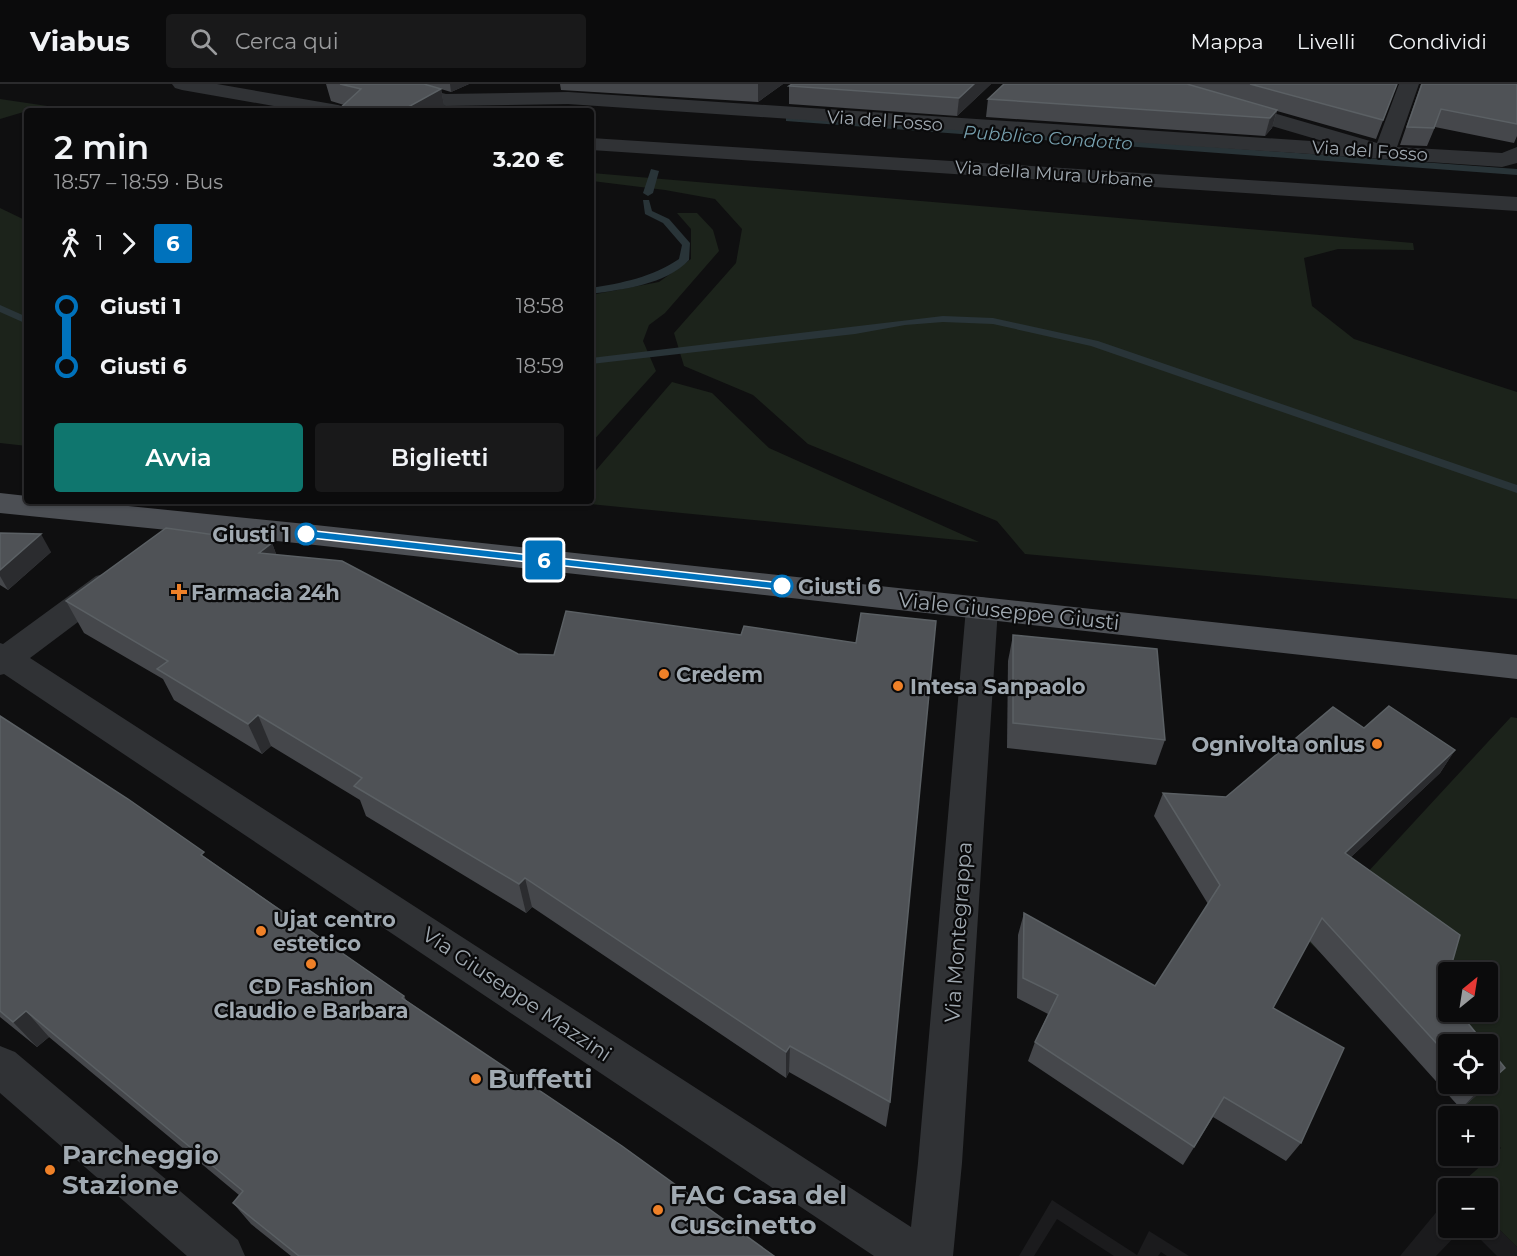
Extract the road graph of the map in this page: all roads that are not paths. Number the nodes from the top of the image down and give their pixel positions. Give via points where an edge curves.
1 (182, 84) edge
2 (277, 84) edge
3 (387, 84) edge
4 (514, 84) edge
5 (572, 84) edge
6 (1151, 84) edge
7 (1409, 84) edge
8 (1201, 90) edge
9 (790, 91) dead end
10 (531, 97) junction
11 (467, 101) junction
12 (310, 105) junction
13 (984, 105) dead end
14 (324, 108) edge
15 (762, 112) junction
16 (961, 126) junction
17 (594, 144) edge
18 (1384, 152) junction
19 (1517, 154) edge
20 (1517, 204) edge
21 (0, 503) edge
22 (189, 522) junction
23 (155, 548) edge
24 (128, 568) edge
25 (982, 608) junction
26 (2, 659) edge
27 (1517, 667) edge
28 (0, 1066) edge
29 (222, 1256) edge
30 (914, 1256) edge
31 (930, 1256) edge

1 - 12 street
2 - 12 street
3 - 11 street, Via del Fosso via 426,97
4 - 11 street
5 - 10 street
6 - 8 street
7 - 18 street
8 - 18 street
9 - 15 street
10 - 11 street, Via del Fosso
10 - 15 street, Via del Fosso
12 - 14 street
13 - 16 street
15 - 16 street, Via del Fosso
16 - 18 street, Via del Fosso
17 - 20 street, Via della Mura Urbane
18 - 19 street, Via del Fosso via 1502,160
21 - 22 main road, Viale Giuseppe Giusti
22 - 23 street
22 - 25 main road, Viale Giuseppe Giusti
24 - 26 street
25 - 27 main road, Viale Giuseppe Giusti
25 - 31 street, Via Montegrappa
26 - 30 street, Via Giuseppe Mazzini
28 - 29 street

